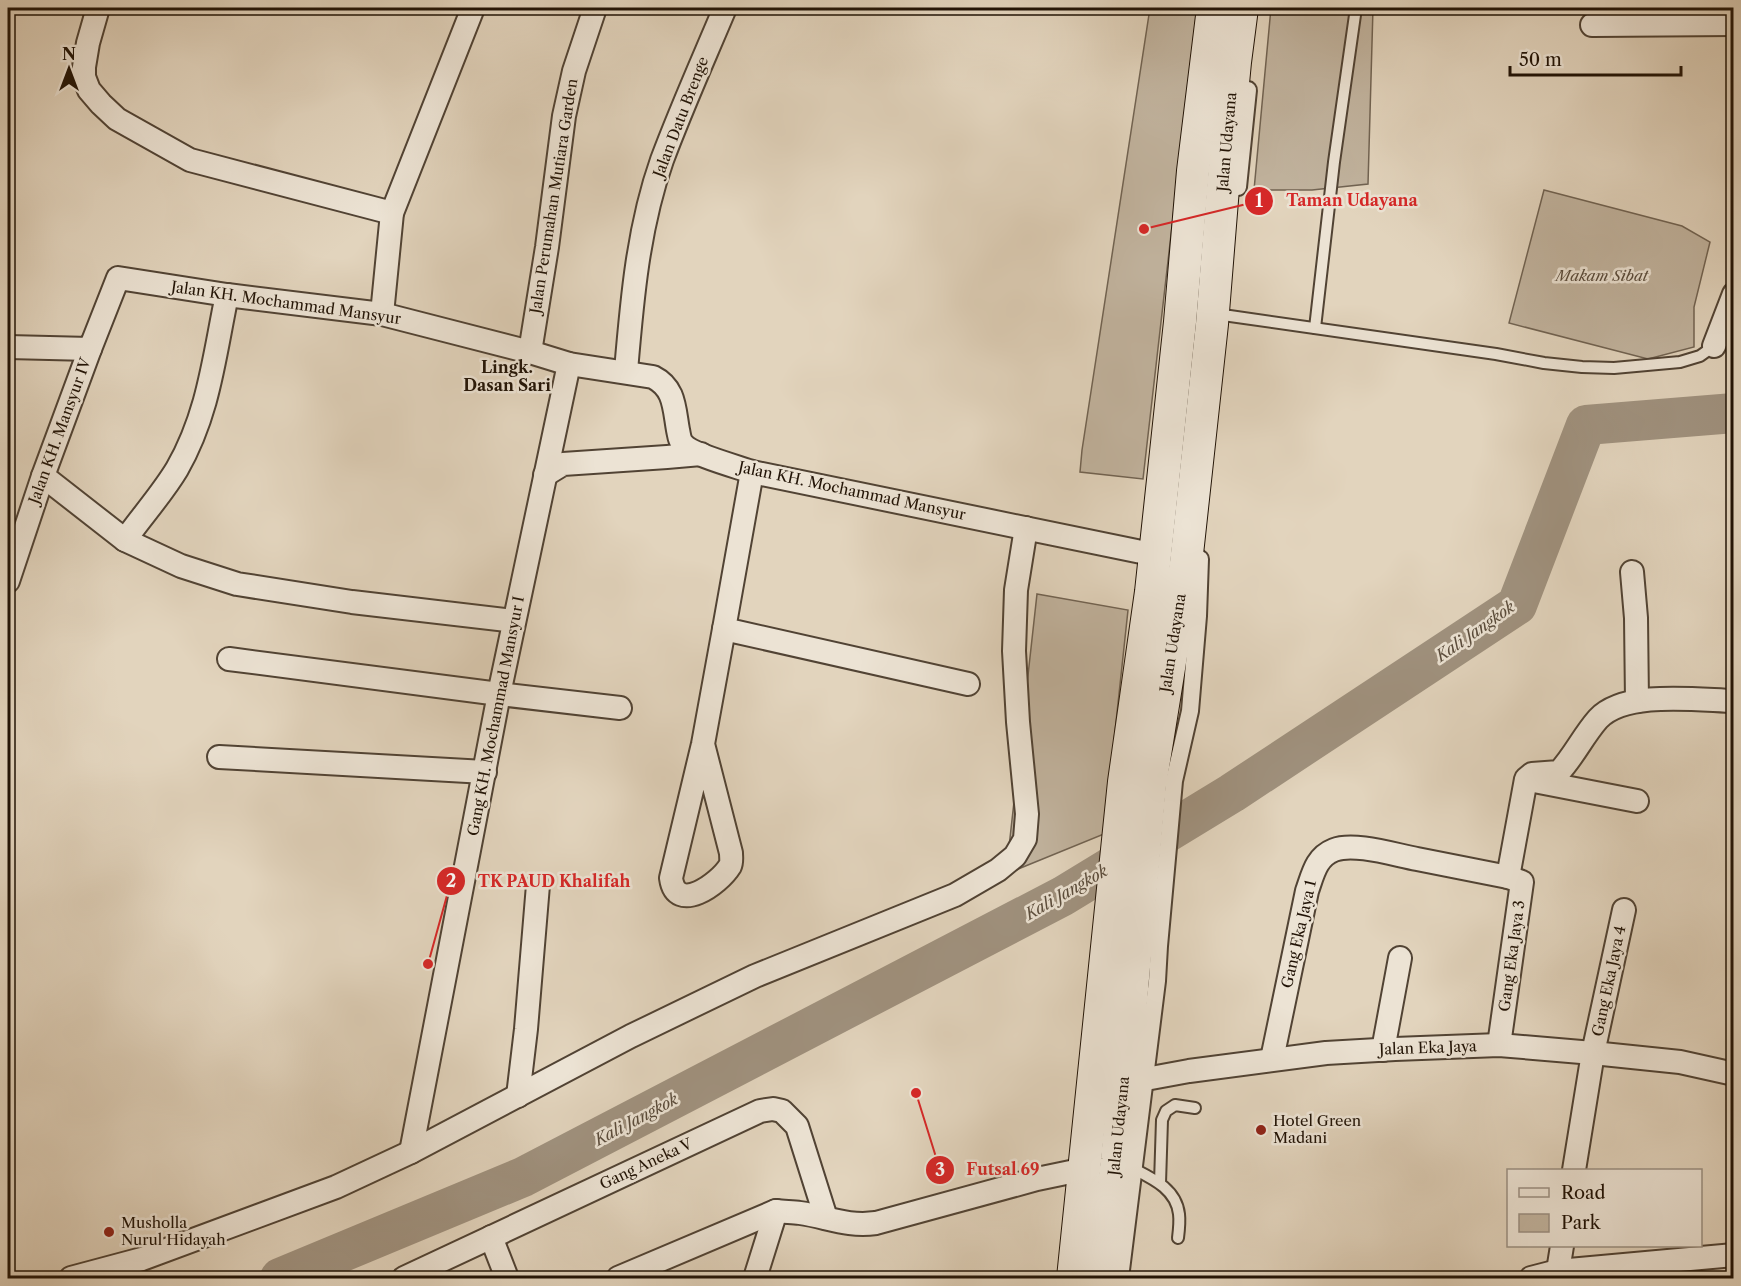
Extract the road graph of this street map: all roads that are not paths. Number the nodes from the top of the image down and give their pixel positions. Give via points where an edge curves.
1 (98, 8) edge
2 (473, 8) edge
3 (595, 8) edge
4 (724, 8) edge
5 (1213, 8) edge
6 (1242, 8) edge
7 (1256, 8) edge
8 (1356, 8) edge
9 (1734, 24) edge
10 (1592, 25) dead end
11 (392, 213) junction
12 (1734, 294) edge
13 (227, 295) junction
14 (382, 314) junction
15 (1219, 317) junction
16 (1180, 322) junction
17 (1315, 328) junction
18 (1714, 346) joint
19 (8, 347) edge
20 (90, 349) junction
21 (530, 352) junction
22 (569, 364) junction
23 (626, 371) junction
24 (701, 454) junction
25 (752, 472) junction
26 (545, 475) junction
27 (43, 476) junction
28 (1026, 528) junction
29 (125, 540) junction
30 (1155, 555) junction
31 (1632, 572) dead end
32 (8, 580) edge
33 (514, 621) junction
34 (724, 629) junction
35 (229, 659) dead end
36 (968, 684) dead end
37 (499, 694) junction
38 (1637, 701) junction
39 (1734, 701) edge
40 (620, 708) dead end
41 (703, 744) junction
42 (219, 757) dead end
43 (485, 772) junction
44 (1526, 779) junction
45 (1149, 783) junction
46 (1637, 801) dead end
47 (1367, 850) joint
48 (1508, 877) junction
49 (538, 885) dead end
50 (1624, 910) dead end
51 (1134, 948) junction
52 (1400, 958) dead end
53 (1499, 1045) junction
54 (1383, 1050) junction
55 (1593, 1053) junction
56 (1272, 1059) junction
57 (1734, 1074) edge
58 (1134, 1081) junction
59 (518, 1096) junction
60 (1195, 1108) dead end
61 (411, 1152) junction
62 (1125, 1165) junction
63 (1085, 1169) junction
64 (1574, 1169) edge
65 (1160, 1183) junction
66 (776, 1211) junction
67 (826, 1218) junction
68 (491, 1237) junction
69 (1178, 1238) dead end
70 (1562, 1247) edge
71 (1734, 1255) edge
72 (1558, 1271) junction
73 (71, 1278) edge
74 (404, 1278) edge
75 (507, 1278) edge
76 (618, 1278) edge
77 (755, 1278) edge
78 (1073, 1278) edge
79 (1102, 1278) edge
80 (1120, 1278) edge
81 (1531, 1278) edge

1 - 11 street via 85,56 84,77 89,90 117,119 190,160
2 - 11 street
3 - 21 street, Jalan Perumahan Mutiara Garden via 564,116
4 - 23 street, Jalan Datu Brenge via 662,161 649,208 632,299
5 - 16 main road, Jalan Udayana
6 - 15 main road, Jalan Udayana via 1224,177
7 - 15 street via 1243,150
8 - 17 lane
9 - 10 street
11 - 14 street
12 - 18 street
13 - 14 street, Jalan KH. Mochammad Mansyur
13 - 20 street, Jalan KH. Mochammad Mansyur via 118,278
13 - 29 street via 209,387 190,445 169,482
14 - 21 street, Jalan KH. Mochammad Mansyur
15 - 16 main road
15 - 17 lane
15 - 45 main road, Jalan Udayana via 1186,563
16 - 30 main road, Jalan Udayana
17 - 18 lane via 1582,367 1680,362 1700,356
19 - 20 street
20 - 27 street, Jalan KH. Mansyur IV
21 - 22 street, Jalan KH. Mochammad Mansyur
22 - 23 street, Jalan KH. Mochammad Mansyur
22 - 26 street, Gang KH. Mochammad Mansyur I
23 - 24 street, Jalan KH. Mochammad Mansyur via 664,383 671,394 681,442
24 - 25 street, Jalan KH. Mochammad Mansyur
24 - 26 street via 563,464
25 - 28 street, Jalan KH. Mochammad Mansyur
25 - 34 street
26 - 33 street, Gang KH. Mochammad Mansyur I
27 - 29 street
27 - 32 street, Jalan KH. Mansyur IV
28 - 30 street, Jalan KH. Mochammad Mansyur
28 - 59 street via 1016,590 1014,651 1027,814 1025,839 1015,856 955,895 755,976
29 - 33 street via 181,566 237,584
30 - 45 main road, Jalan Udayana
31 - 38 street
33 - 37 street, Gang KH. Mochammad Mansyur I
34 - 36 street
34 - 41 street
35 - 37 street
37 - 40 street
37 - 43 street, Gang KH. Mochammad Mansyur I
38 - 39 street
38 - 44 street via 1608,711 1598,719 1559,772 1532,774
41 - 41 street via 731,862 721,877 693,896 686,896 677,893 671,878
42 - 43 street
43 - 61 street, Gang KH. Mochammad Mansyur I
44 - 46 street
44 - 48 street, Gang Eka Jaya 3
45 - 51 main road, Jalan Udayana
47 - 48 street, Gang Eka Jaya 3
47 - 56 street, Gang Eka Jaya 1 via 1336,849 1316,865 1307,891
48 - 53 street, Gang Eka Jaya 3 via 1522,882
49 - 59 street
50 - 55 street, Gang Eka Jaya 4
51 - 58 main road, Jalan Udayana
51 - 63 main road, Jalan Udayana
52 - 54 street
53 - 54 street, Jalan Eka Jaya
53 - 55 street, Jalan Eka Jaya
54 - 56 street, Jalan Eka Jaya
55 - 57 street, Jalan Eka Jaya via 1680,1062
55 - 64 street, Gang Eka Jaya 4
56 - 58 street, Jalan Eka Jaya
58 - 62 main road, Jalan Udayana
59 - 61 street
60 - 65 lane via 1175,1105 1166,1111 1162,1120
61 - 73 street via 267,1214 142,1259
62 - 65 lane
62 - 79 main road, Jalan Udayana
62 - 80 street
63 - 67 street via 876,1223 841,1223
63 - 78 main road, Jalan Udayana
65 - 69 lane via 1175,1197
66 - 67 street
66 - 76 street
66 - 77 street
67 - 68 street, Gang Aneka V via 797,1126 782,1111 773,1109 760,1111
68 - 74 street, Gang Aneka V
68 - 75 street
70 - 72 street
71 - 72 street
72 - 81 street

